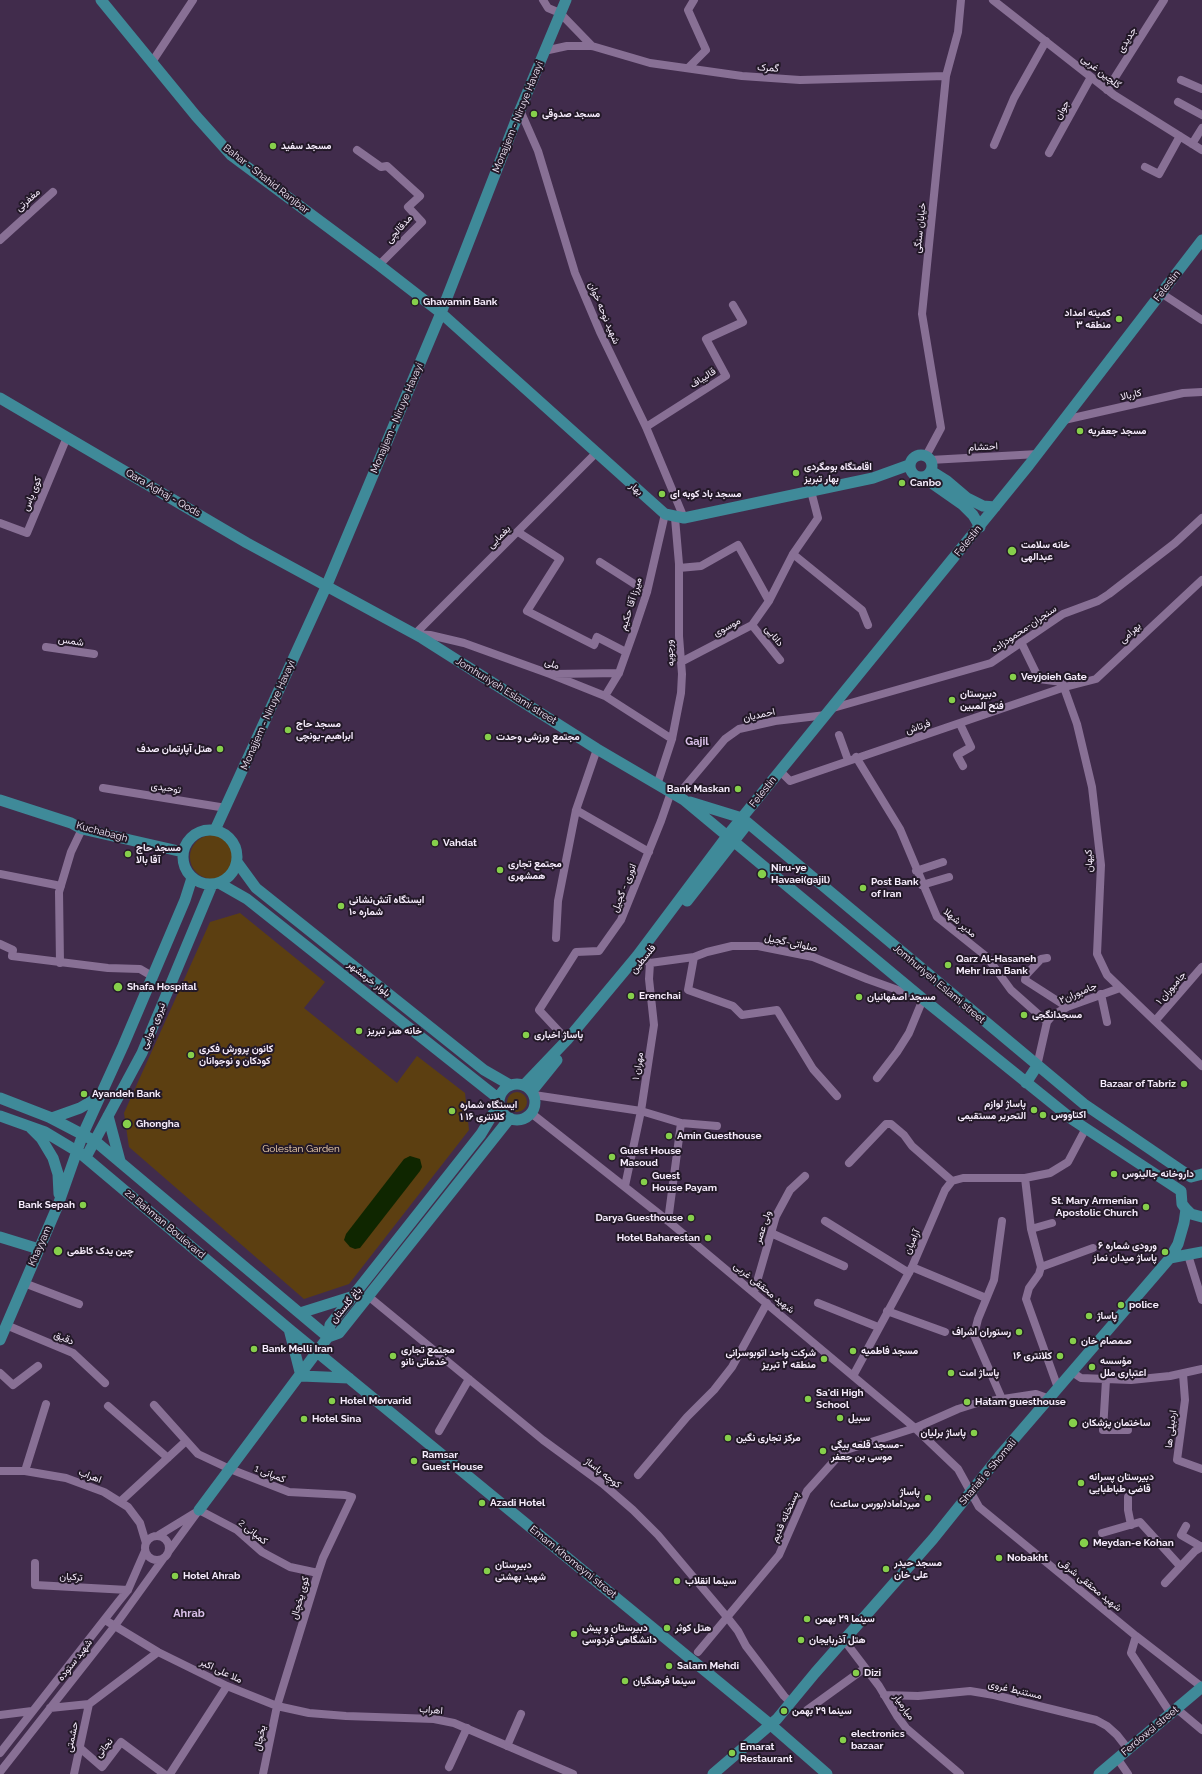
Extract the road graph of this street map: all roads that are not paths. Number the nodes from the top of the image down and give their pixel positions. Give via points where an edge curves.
1 (101, 0) edge
2 (193, 0) edge
3 (543, 0) edge
4 (566, 0) edge
5 (694, 0) edge
6 (962, 0) edge
7 (993, 0) edge
8 (1164, 0) edge
9 (560, 13) junction
10 (1046, 42) junction
11 (592, 46) junction
12 (544, 51) junction
13 (152, 62) junction
14 (688, 68) junction
15 (946, 76) junction
16 (1091, 77) junction
17 (1181, 80) dead end
18 (1107, 90) junction
19 (1202, 90) edge
20 (1178, 102) dead end
21 (520, 110) junction
22 (1202, 115) edge
23 (1202, 128) edge
24 (1180, 136) junction
25 (1192, 144) junction
26 (994, 145) dead end
27 (357, 150) dead end
28 (1202, 150) edge
29 (1049, 153) dead end
30 (1145, 167) dead end
31 (53, 192) dead end
32 (0, 240) edge
33 (1202, 240) edge
34 (379, 264) junction
35 (1162, 293) junction
36 (733, 305) dead end
37 (441, 313) junction
38 (1202, 320) edge
39 (1202, 392) edge
40 (0, 398) edge
41 (1064, 420) junction
42 (646, 427) junction
43 (66, 436) junction
44 (596, 453) junction
45 (1038, 454) junction
46 (909, 464) junction
47 (925, 468) junction
48 (884, 475) junction
49 (810, 491) junction
50 (995, 507) junction
51 (675, 517) junction
52 (1202, 518) edge
53 (0, 523) edge
54 (980, 527) junction
55 (518, 532) junction
56 (793, 554) junction
57 (600, 562) dead end
58 (679, 568) junction
59 (1202, 580) edge
60 (326, 587) junction
61 (647, 592) junction
62 (769, 600) junction
63 (752, 625) junction
64 (868, 625) dead end
65 (415, 634) junction
66 (1021, 642) junction
67 (46, 647) dead end
68 (626, 652) junction
69 (94, 654) dead end
70 (780, 660) dead end
71 (681, 662) junction
72 (619, 673) junction
73 (550, 674) junction
74 (1065, 687) junction
75 (605, 696) junction
76 (830, 711) junction
77 (960, 724) junction
78 (839, 735) dead end
79 (672, 739) junction
80 (597, 749) junction
81 (852, 759) junction
82 (963, 766) dead end
83 (780, 771) junction
84 (657, 785) junction
85 (103, 788) dead end
86 (677, 796) junction
87 (0, 800) edge
88 (226, 808) junction
89 (576, 810) junction
90 (745, 820) junction
91 (82, 829) junction
92 (215, 830) junction
93 (730, 838) junction
94 (183, 852) junction
95 (649, 852) junction
96 (237, 862) junction
97 (943, 862) dead end
98 (916, 871) junction
99 (0, 874) edge
100 (949, 877) dead end
101 (192, 878) junction
102 (216, 884) junction
103 (922, 885) junction
104 (61, 886) junction
105 (556, 938) dead end
106 (0, 944) edge
107 (694, 957) junction
108 (1047, 958) dead end
109 (643, 960) junction
110 (60, 963) junction
111 (1202, 967) edge
112 (152, 976) junction
113 (1120, 988) junction
114 (1101, 994) junction
115 (923, 999) junction
116 (398, 1002) junction
117 (1066, 1007) junction
118 (390, 1012) junction
119 (1155, 1021) junction
120 (1047, 1022) junction
121 (1107, 1022) dead end
122 (567, 1040) junction
123 (1037, 1066) junction
124 (1202, 1066) edge
125 (877, 1078) dead end
126 (1026, 1083) junction
127 (510, 1085) junction
128 (530, 1090) junction
129 (837, 1096) dead end
130 (99, 1097) junction
131 (0, 1098) edge
132 (499, 1101) junction
133 (641, 1111) junction
134 (531, 1113) junction
135 (0, 1116) edge
136 (108, 1116) junction
137 (52, 1118) junction
138 (510, 1118) junction
139 (681, 1123) junction
140 (27, 1125) junction
141 (717, 1126) dead end
142 (1086, 1128) junction
143 (83, 1134) junction
144 (95, 1140) junction
145 (76, 1150) junction
146 (86, 1157) junction
147 (120, 1162) junction
148 (849, 1163) dead end
149 (1202, 1164) edge
150 (1196, 1175) edge
151 (805, 1176) dead end
152 (1025, 1178) junction
153 (952, 1181) junction
154 (625, 1186) junction
155 (58, 1205) junction
156 (1186, 1209) junction
157 (1202, 1217) edge
158 (668, 1221) junction
159 (826, 1221) dead end
160 (1002, 1221) dead end
161 (1052, 1223) dead end
162 (1031, 1229) junction
163 (771, 1233) junction
164 (0, 1237) edge
165 (1093, 1248) dead end
166 (39, 1249) junction
167 (1202, 1252) edge
168 (1188, 1255) junction
169 (1170, 1258) junction
170 (844, 1266) dead end
171 (1040, 1267) junction
172 (910, 1270) junction
173 (24, 1283) junction
174 (754, 1292) junction
175 (354, 1296) junction
176 (368, 1296) junction
177 (986, 1298) junction
178 (1202, 1300) edge
179 (767, 1303) junction
180 (818, 1303) dead end
181 (79, 1304) dead end
182 (887, 1311) junction
183 (300, 1313) junction
184 (6, 1325) junction
185 (878, 1327) junction
186 (289, 1329) junction
187 (945, 1332) dead end
188 (328, 1337) junction
189 (0, 1340) edge
190 (317, 1352) junction
191 (38, 1366) dead end
192 (1202, 1370) edge
193 (1072, 1372) junction
194 (0, 1373) edge
195 (1183, 1374) junction
196 (301, 1376) junction
197 (853, 1376) junction
198 (349, 1378) junction
199 (469, 1379) junction
200 (1106, 1380) junction
201 (105, 1383) dead end
202 (1058, 1388) junction
203 (1002, 1399) junction
204 (1050, 1400) junction
205 (46, 1404) dead end
206 (154, 1405) dead end
207 (108, 1406) dead end
208 (915, 1428) junction
209 (1128, 1430) dead end
210 (440, 1431) dead end
211 (186, 1441) junction
212 (168, 1458) junction
213 (230, 1469) junction
214 (1202, 1469) edge
215 (0, 1471) edge
216 (25, 1471) junction
217 (638, 1475) dead end
218 (970, 1492) junction
219 (1128, 1496) dead end
220 (352, 1498) joint
221 (121, 1501) junction
222 (199, 1510) junction
223 (1131, 1525) junction
224 (1186, 1526) dead end
225 (1102, 1533) dead end
226 (159, 1535) junction
227 (146, 1543) junction
228 (145, 1551) junction
229 (169, 1551) junction
230 (163, 1559) junction
231 (36, 1563) dead end
232 (1180, 1566) junction
233 (318, 1573) junction
234 (1165, 1583) dead end
235 (128, 1590) junction
236 (727, 1617) junction
237 (105, 1620) junction
238 (114, 1627) junction
239 (1136, 1636) junction
240 (844, 1640) junction
241 (158, 1652) junction
242 (698, 1652) dead end
243 (865, 1668) junction
244 (227, 1686) junction
245 (1202, 1687) edge
246 (884, 1695) junction
247 (790, 1702) junction
248 (88, 1704) junction
249 (277, 1706) junction
250 (50, 1708) junction
251 (807, 1710) dead end
252 (32, 1711) junction
253 (1174, 1712) junction
254 (521, 1714) dead end
255 (0, 1715) edge
256 (771, 1725) junction
257 (467, 1728) junction
258 (1202, 1730) edge
259 (508, 1746) junction
260 (80, 1748) junction
261 (1128, 1749) junction
262 (0, 1753) edge
263 (1117, 1758) junction
264 (450, 1767) dead end
265 (0, 1772) edge
266 (74, 1774) edge
267 (164, 1774) edge
268 (170, 1774) edge
269 (263, 1774) edge
270 (573, 1774) edge
271 (713, 1774) edge
272 (827, 1774) edge
273 (960, 1774) edge
274 (1099, 1774) edge
275 (1128, 1774) edge

1 - 13 main road, Bahar - Shahid Ranjbar
2 - 13 street
3 - 9 street, گمرک via 548,8
4 - 9 main road, Monajjem - Niruye Havayi
5 - 14 street via 688,10 706,50
6 - 15 street, خیابان سنگی via 958,32
7 - 10 street, گلچین غربی
8 - 18 street, جدیدی
9 - 11 street, گمرک
9 - 12 main road, Monajjem - Niruye Havayi
10 - 16 street, گلچین غربی
10 - 26 street via 1014,98
11 - 12 street, گمرک via 567,46
11 - 14 street, گمرک via 650,63
12 - 21 main road, Monajjem - Niruye Havayi
13 - 34 main road, Bahar - Shahid Ranjbar via 231,155
14 - 15 street, گمرک via 742,76 800,80
15 - 47 street, خیابان سنگی via 922,314 940,428
16 - 18 street, گلچین غربی
16 - 29 street, جوان
17 - 19 street
18 - 24 street, گلچین غربی
20 - 22 street
21 - 37 main road, Monajjem - Niruye Havayi
21 - 42 street, شهید نوحه خوان via 538,150 576,273 600,332
23 - 25 street
24 - 25 street, گلچین غربی
24 - 30 street via 1159,174
25 - 28 street, گلچین غربی
27 - 34 street, مدقالچی via 381,167 387,166 420,196 408,207 422,222
31 - 32 street, مغفرتی
33 - 35 main road, Felestin
34 - 37 main road, Bahar - Shahid Ranjbar
35 - 38 street
35 - 41 main road, Felestin
36 - 42 street, قالیباف via 743,322 706,339 726,376
37 - 44 main road, بهار
37 - 60 main road, Monajjem - Niruye Havayi
39 - 41 street, کاربالا via 1183,393
40 - 43 main road, Qara Aghaj - Qods
41 - 45 main road, Felestin
42 - 51 street, شهید نوحه خوان
43 - 53 street, کوی یاس via 27,533
43 - 60 main road, Qara Aghaj - Qods
44 - 51 main road, بهار
44 - 55 street, یغمایی
45 - 47 street, احتشام
45 - 50 main road, Felestin
46 - 47 main road via 910,470
46 - 47 main road via 915,455 921,454
46 - 48 main road
47 - 48 main road
47 - 50 main road via 947,481 967,498 983,506
47 - 54 main road via 940,488 973,515
48 - 49 main road
49 - 51 main road
49 - 56 street, موسوی via 818,518
50 - 54 main road, Felestin
51 - 58 street, ورجویه
51 - 61 street, میرزا آقا حکیم
52 - 66 street, سنجران-محمودزاده via 1175,543 1109,594 1098,601 1063,614
54 - 76 main road, Felestin
55 - 65 street, یغمایی
55 - 68 street via 560,559 527,611 594,645 597,637
56 - 62 street, موسوی
56 - 64 street via 862,610
57 - 61 street
58 - 62 street via 701,566 738,544
58 - 71 street, ورجویه
59 - 74 street, بهرامی via 1096,679
60 - 65 main road, Jomhuriyeh Eslami street
60 - 88 main road, Monajjem - Niruye Havayi
61 - 68 street, میرزا آقا حکیم
62 - 63 street, موسوی
63 - 70 street, دانایی
63 - 71 street, موسوی
65 - 73 street, ملی via 430,635 464,644
65 - 80 main road, Jomhuriyeh Eslami street
66 - 74 street via 1039,679 1062,682
66 - 76 street, سنجران-محمودزاده via 991,663
67 - 69 street, شمس
68 - 72 street, میرزا آقا حکیم
71 - 79 street, ورجویه via 681,693
72 - 73 street
72 - 75 street, میرزا آقا حکیم
73 - 75 street, ملی
74 - 77 street, فرتاش
74 - 113 street, کیهان via 1092,786 1100,865 1097,954 1107,975
75 - 79 street, ملی
76 - 83 main road, Felestin
76 - 86 street, احمدیان via 739,729 725,739
77 - 81 street, فرتاش
77 - 82 street via 971,747 957,755
78 - 81 street, مدیر شهلا
79 - 84 street, ورجویه
80 - 84 main road, Jomhuriyeh Eslami street
80 - 89 street
81 - 83 street, فرتاش via 790,781
81 - 98 street, مدیر شهلا via 900,829
83 - 90 main road, Felestin
84 - 86 main road, Jomhuriyeh Eslami street
85 - 88 street, توحیدی
86 - 90 main road, Jomhuriyeh Eslami street
86 - 93 main road, Jomhuriyeh Eslami street
86 - 95 street, انوری - گجیل
87 - 91 main road, Kuchabagh
88 - 92 main road, Monajjem - Niruye Havayi
89 - 95 street
89 - 105 street via 558,902
90 - 93 main road, Felestin
90 - 123 main road, Jomhuriyeh Eslami street
91 - 94 main road, Kuchabagh
91 - 104 street via 71,852
92 - 94 main road via 195,834
92 - 96 main road via 228,836 233,842
93 - 109 main road, فلسطین
93 - 115 main road, Jomhuriyeh Eslami street
94 - 101 main road via 184,866
95 - 122 street, انوری - گجیل via 621,920 599,951 576,952 539,1010
96 - 102 main road via 231,875
96 - 116 main road, بلوار خرمشهر via 256,888
97 - 98 street
98 - 103 street, مدیر شهلا
99 - 104 street
100 - 103 street
101 - 102 main road via 205,884
101 - 112 main road, نیروی هوایی
102 - 118 main road, بلوار خرمشهر via 247,899
102 - 136 main road, نیروی هوایی via 142,1053
103 - 120 street, مدیر شهلا via 937,917 987,957 1011,990
104 - 110 street
106 - 110 street via 13,950 12,956
107 - 109 street, صلواتی-گجیل
107 - 115 street, صلواتی-گجیل via 732,946 778,949 813,957
107 - 129 street via 688,990 733,1006 742,1015 777,1010 813,1069
108 - 117 street via 1041,960 1026,975 1025,980
109 - 122 main road, فلسطین
109 - 128 main road, فلسطین
109 - 133 street, مهران ۱ via 649,979 654,1025
110 - 112 street via 140,969
111 - 119 street, جامبوران ۱
112 - 130 main road, نیروی هوایی
113 - 114 street, جامبوران۲
113 - 119 street, کیهان
114 - 117 street, جامبوران۲
114 - 121 street
115 - 125 street via 904,1041
115 - 126 main road, Jomhuriyeh Eslami street
116 - 118 main road
116 - 127 main road, بلوار خرمشهر via 484,1070
117 - 120 street, جامبوران۲
118 - 132 main road, بلوار خرمشهر
119 - 124 street, کیهان
120 - 123 street
122 - 128 main road, فلسطین
123 - 126 main road
123 - 150 main road, Jomhuriyeh Eslami street via 1084,1104
126 - 142 main road, Jomhuriyeh Eslami street
127 - 128 main road via 515,1084
127 - 132 main road via 503,1090
128 - 133 street
128 - 134 main road via 535,1104
130 - 137 main road via 80,1108
130 - 143 main road, نیروی هوایی
131 - 137 main road
132 - 138 main road via 502,1112
132 - 175 main road, باغ گلستان via 481,1134
133 - 139 street
133 - 154 street, مهران ۱
134 - 138 main road via 519,1119
134 - 154 street, شهید محققی غربی
135 - 140 main road, 22 Bahman Boulevard
136 - 144 main road, نیروی هوایی
136 - 147 main road
137 - 143 main road
138 - 176 main road, باغ گلستان
139 - 141 street
139 - 158 street
140 - 145 main road, 22 Bahman Boulevard
140 - 155 main road via 41,1138 53,1158 60,1190
142 - 152 street via 1064,1165 1050,1173
142 - 156 main road, Jomhuriyeh Eslami street via 1181,1191 1182,1204
143 - 144 main road, 22 Bahman Boulevard
143 - 145 main road, نیروی هوایی
144 - 146 main road, نیروی هوایی
144 - 147 main road, 22 Bahman Boulevard
145 - 146 main road, 22 Bahman Boulevard
145 - 155 main road, Khayyam
146 - 186 main road, 22 Bahman Boulevard
147 - 183 main road, 22 Bahman Boulevard
148 - 153 street via 886,1124 890,1124
149 - 150 main road
151 - 163 street, ولی عصر via 790,1190 776,1216
152 - 153 street via 963,1178
152 - 162 street
153 - 172 street, آرامیان via 945,1190
154 - 158 street, شهید محققی غربی
155 - 166 main road, Khayyam
156 - 157 main road via 1191,1214
156 - 169 main road, Shariati e Shomali via 1178,1244
158 - 174 street, شهید محققی غربی
159 - 172 street
160 - 177 street via 994,1280
161 - 162 street
162 - 171 street
163 - 170 street
163 - 174 street, ولی عصر
164 - 166 main road
165 - 171 street
166 - 173 main road, Khayyam
167 - 168 main road
168 - 169 main road
168 - 178 street
169 - 193 main road, Shariati e Shomali
171 - 202 street via 1026,1299
172 - 177 street
172 - 182 street, آرامیان
173 - 181 street
173 - 184 main road, Khayyam
174 - 179 street, شهید محققی غربی
175 - 183 main road
175 - 188 main road, باغ گلستان via 330,1326
176 - 188 main road, باغ گلستان via 339,1333
176 - 199 street, کوچه پاساژ
177 - 203 street via 974,1335
179 - 197 street, شهید محققی غربی
179 - 217 street via 732,1367
180 - 185 street
182 - 185 street, آرامیان
182 - 187 street
183 - 188 main road, 22 Bahman Boulevard
184 - 189 main road, Khayyam
184 - 201 street, دقیق via 73,1353
185 - 197 street, آرامیان
186 - 190 main road, 22 Bahman Boulevard
186 - 196 main road
188 - 190 main road
190 - 196 main road
190 - 198 main road, Emam Khomeyni street
191 - 194 street via 13,1385
192 - 195 street
193 - 200 street via 1081,1378
193 - 202 main road, Shariati e Shomali
195 - 200 street
195 - 214 street, اردبیلی ها via 1185,1400 1177,1460
196 - 198 main road
196 - 213 main road
197 - 208 street, شهید محققی غربی
198 - 256 main road, Emam Khomeyni street
199 - 210 street
199 - 236 street, کوچه پاساژ via 633,1510 679,1559
200 - 209 street via 1103,1430
202 - 204 main road, Shariati e Shomali
203 - 204 street, پستخانه قدیم via 1036,1394
203 - 208 street, پستخانه قدیم via 958,1409
204 - 218 main road, Shariati e Shomali
205 - 216 street
206 - 211 street, کمپانی 1
207 - 212 street
208 - 218 street, شهید محققی غربی via 958,1469
208 - 236 street, پستخانه قدیم via 843,1451 808,1491 779,1555
211 - 212 street
211 - 213 street, کمپانی 1 via 198,1454
212 - 221 street
213 - 220 street, کمپانی 1 via 289,1492 345,1495
213 - 222 main road
215 - 216 street, اهراب
216 - 221 street, اهراب via 66,1478
218 - 239 street, شهید محققی شرقی via 979,1507
218 - 240 main road, Shariati e Shomali
219 - 223 street
220 - 233 street, کوی یخچال
221 - 227 street, اهراب via 140,1523
222 - 226 street
222 - 229 street
222 - 233 street, کمپانی 2 via 237,1530 262,1552 290,1567
223 - 225 street
223 - 232 street via 1140,1522
224 - 232 street via 1181,1535 1202,1547
226 - 227 street via 151,1537
226 - 229 street via 169,1543
227 - 228 street
228 - 230 street via 152,1559
228 - 235 street, شهید ستوده
229 - 230 street
230 - 238 street, شهید ستوده
231 - 235 street, ترکیان via 35,1585
232 - 234 street
233 - 249 street, کوی یخچال
235 - 237 street, شهید ستوده
236 - 242 street, پستخانه قدیم
236 - 247 street, کوچه پاساژ via 746,1646
237 - 238 street, ملا علی اکبر
237 - 252 street, شهید ستوده
238 - 241 street, ملا علی اکبر
238 - 250 street, شهید ستوده
239 - 245 street, شهید محققی شرقی
239 - 253 street via 1131,1653
240 - 243 street, میارمیار
240 - 247 main road, Shariati e Shomali
241 - 244 street, ملا علی اکبر
241 - 248 street
243 - 246 street, میارمیار
243 - 251 street
244 - 249 street, ملا علی اکبر
244 - 268 street
245 - 253 main road, Ferdowsi street
246 - 261 street, مستنبط غروی via 918,1696 970,1691 994,1695 1096,1720 1117,1734
246 - 273 street, میارمیار via 906,1728
247 - 256 main road, Shariati e Shomali
248 - 250 street
248 - 260 street, حشمتی
249 - 257 street, اهراب via 309,1713 434,1719
249 - 269 street, یخچال
250 - 265 street, شهید ستوده
252 - 255 street
252 - 262 street, شهید ستوده
253 - 258 street
253 - 261 main road, Ferdowsi street
254 - 259 street
256 - 271 main road, Shariati e Shomali
256 - 272 main road, Emam Khomeyni street
257 - 259 street, اهراب
257 - 264 street
259 - 270 street, اهراب
260 - 266 street, حشمتی
260 - 267 street, نجاتی via 102,1767 121,1742
261 - 263 main road, Ferdowsi street
263 - 274 main road, Ferdowsi street
263 - 275 street

